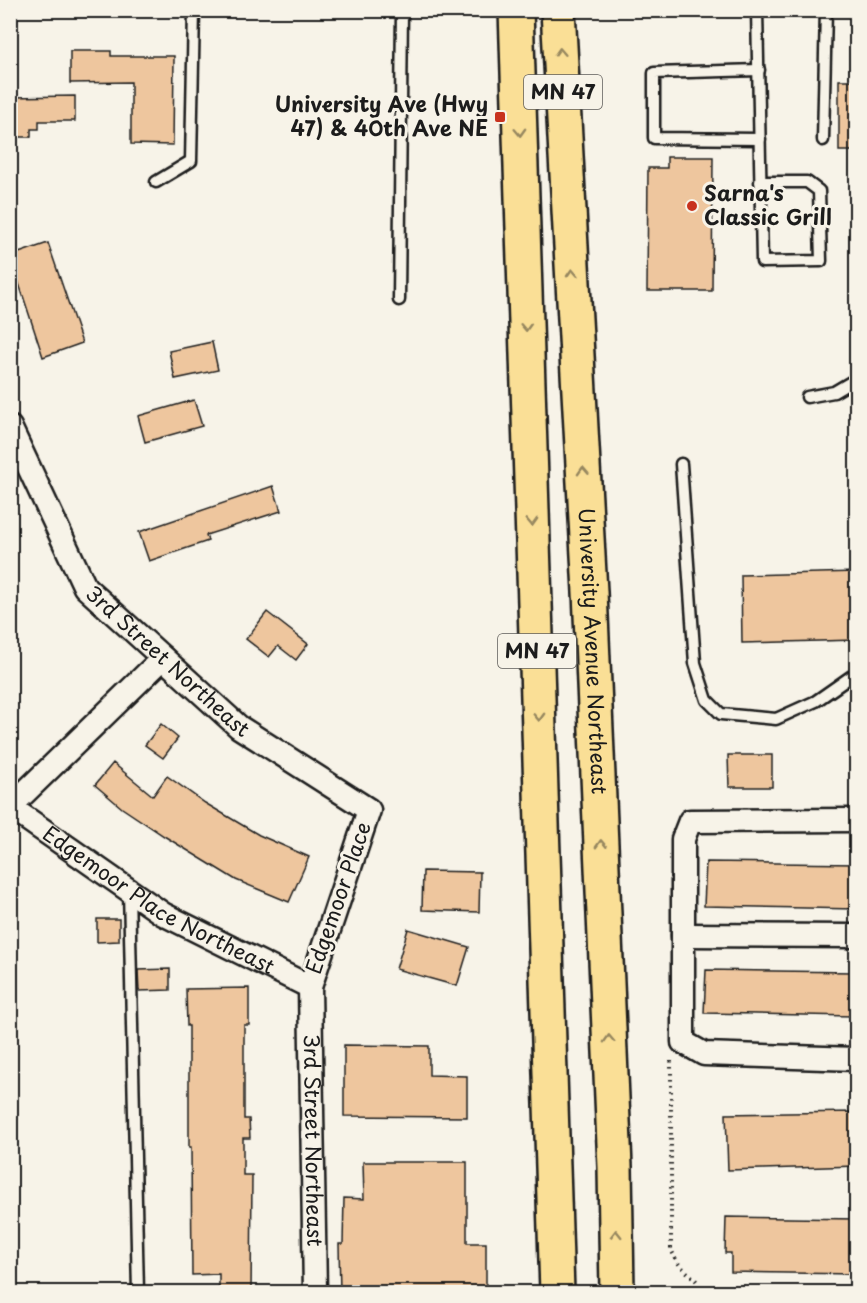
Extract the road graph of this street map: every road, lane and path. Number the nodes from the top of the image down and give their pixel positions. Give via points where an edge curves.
1 (194, 10) edge
2 (402, 10) edge
3 (516, 10) edge
4 (558, 10) edge
5 (758, 10) edge
6 (826, 10) edge
7 (759, 70) junction
8 (760, 139) junction
9 (823, 140) dead end
10 (156, 182) dead end
11 (760, 182) junction
12 (399, 300) dead end
13 (856, 379) edge
14 (807, 397) dead end
15 (10, 427) edge
16 (681, 464) dead end
17 (163, 658) junction
18 (856, 673) edge
19 (11, 807) edge
20 (369, 810) joint
21 (856, 820) edge
22 (129, 890) junction
23 (684, 935) junction
24 (856, 936) edge
25 (310, 987) junction
26 (684, 1042) junction
27 (856, 1059) edge
28 (138, 1293) edge
29 (315, 1293) edge
30 (557, 1293) edge
31 (617, 1293) edge
32 (702, 1293) edge

1 - 10 lane via 192,161
2 - 12 lane
3 -> 30 main road, MN 47
31 -> 4 main road, University Avenue Northeast / MN 47 via 590,592
5 - 7 lane
6 - 9 lane
7 - 8 lane
7 - 8 lane via 654,73 654,138
8 - 11 lane
11 - 11 lane via 762,262 821,261 819,191 807,182
13 - 14 lane via 834,392
15 - 17 street, 3rd Street Northeast via 85,587
16 - 18 lane via 694,663 707,700 721,714 776,719 816,700
17 - 19 street
17 - 20 street, 3rd Street Northeast via 239,727
19 - 22 street, Edgemoor Place Northeast
20 - 25 street, Edgemoor Place
21 - 23 street via 690,821 684,839
22 - 25 street, Edgemoor Place Northeast via 163,914
22 - 28 lane
23 - 24 street
23 - 26 street
25 - 29 street, 3rd Street Northeast
26 - 27 street via 704,1054
26 - 32 path via 671,1053 671,1250 700,1284

